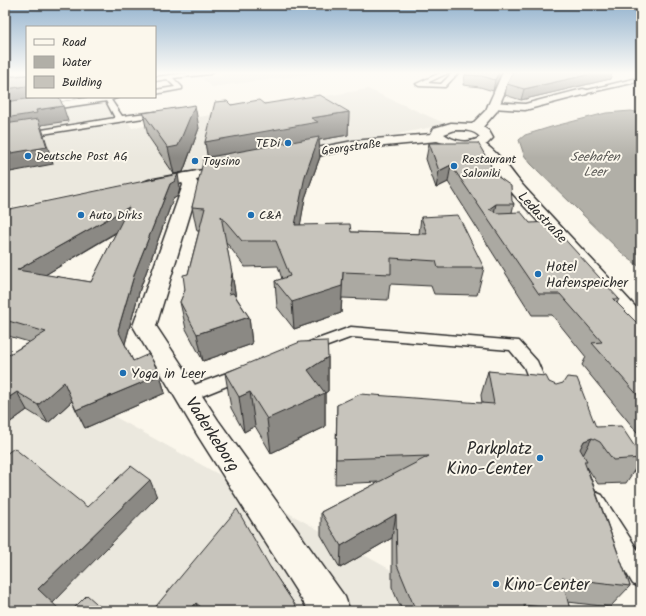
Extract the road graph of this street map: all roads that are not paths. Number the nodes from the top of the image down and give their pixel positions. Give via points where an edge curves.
1 (51, 101) edge
2 (92, 101) edge
3 (113, 101) edge
4 (495, 101) edge
5 (549, 101) edge
6 (493, 105) junction
7 (5, 107) edge
8 (5, 113) edge
9 (156, 114) edge
10 (120, 120) junction
11 (474, 129) junction
12 (438, 137) junction
13 (5, 138) edge
14 (476, 144) junction
15 (276, 159) edge
16 (246, 165) edge
17 (187, 177) junction
18 (136, 187) edge
19 (641, 326) edge
20 (293, 354) edge
21 (257, 368) edge
22 (188, 395) junction
23 (546, 401) edge
24 (586, 486) edge
25 (641, 576) edge
26 (329, 609) edge

1 - 7 lane
2 - 8 street
3 - 10 lane
4 - 6 street
5 - 6 street via 525,107
6 - 11 street via 484,120
9 - 10 lane
10 - 13 lane
11 - 12 street via 443,128 437,132
11 - 14 street via 487,136 485,141
12 - 14 street via 454,143
12 - 15 street, Georgstraße via 353,146
14 - 19 street, Ledastraße via 488,153 545,226
16 - 17 street
17 - 18 street
17 - 22 street, Vaderkeborg via 191,185 144,326
20 - 23 lane via 351,332 514,345 531,365
21 - 22 lane
22 - 26 street, Vaderkeborg
24 - 25 lane

